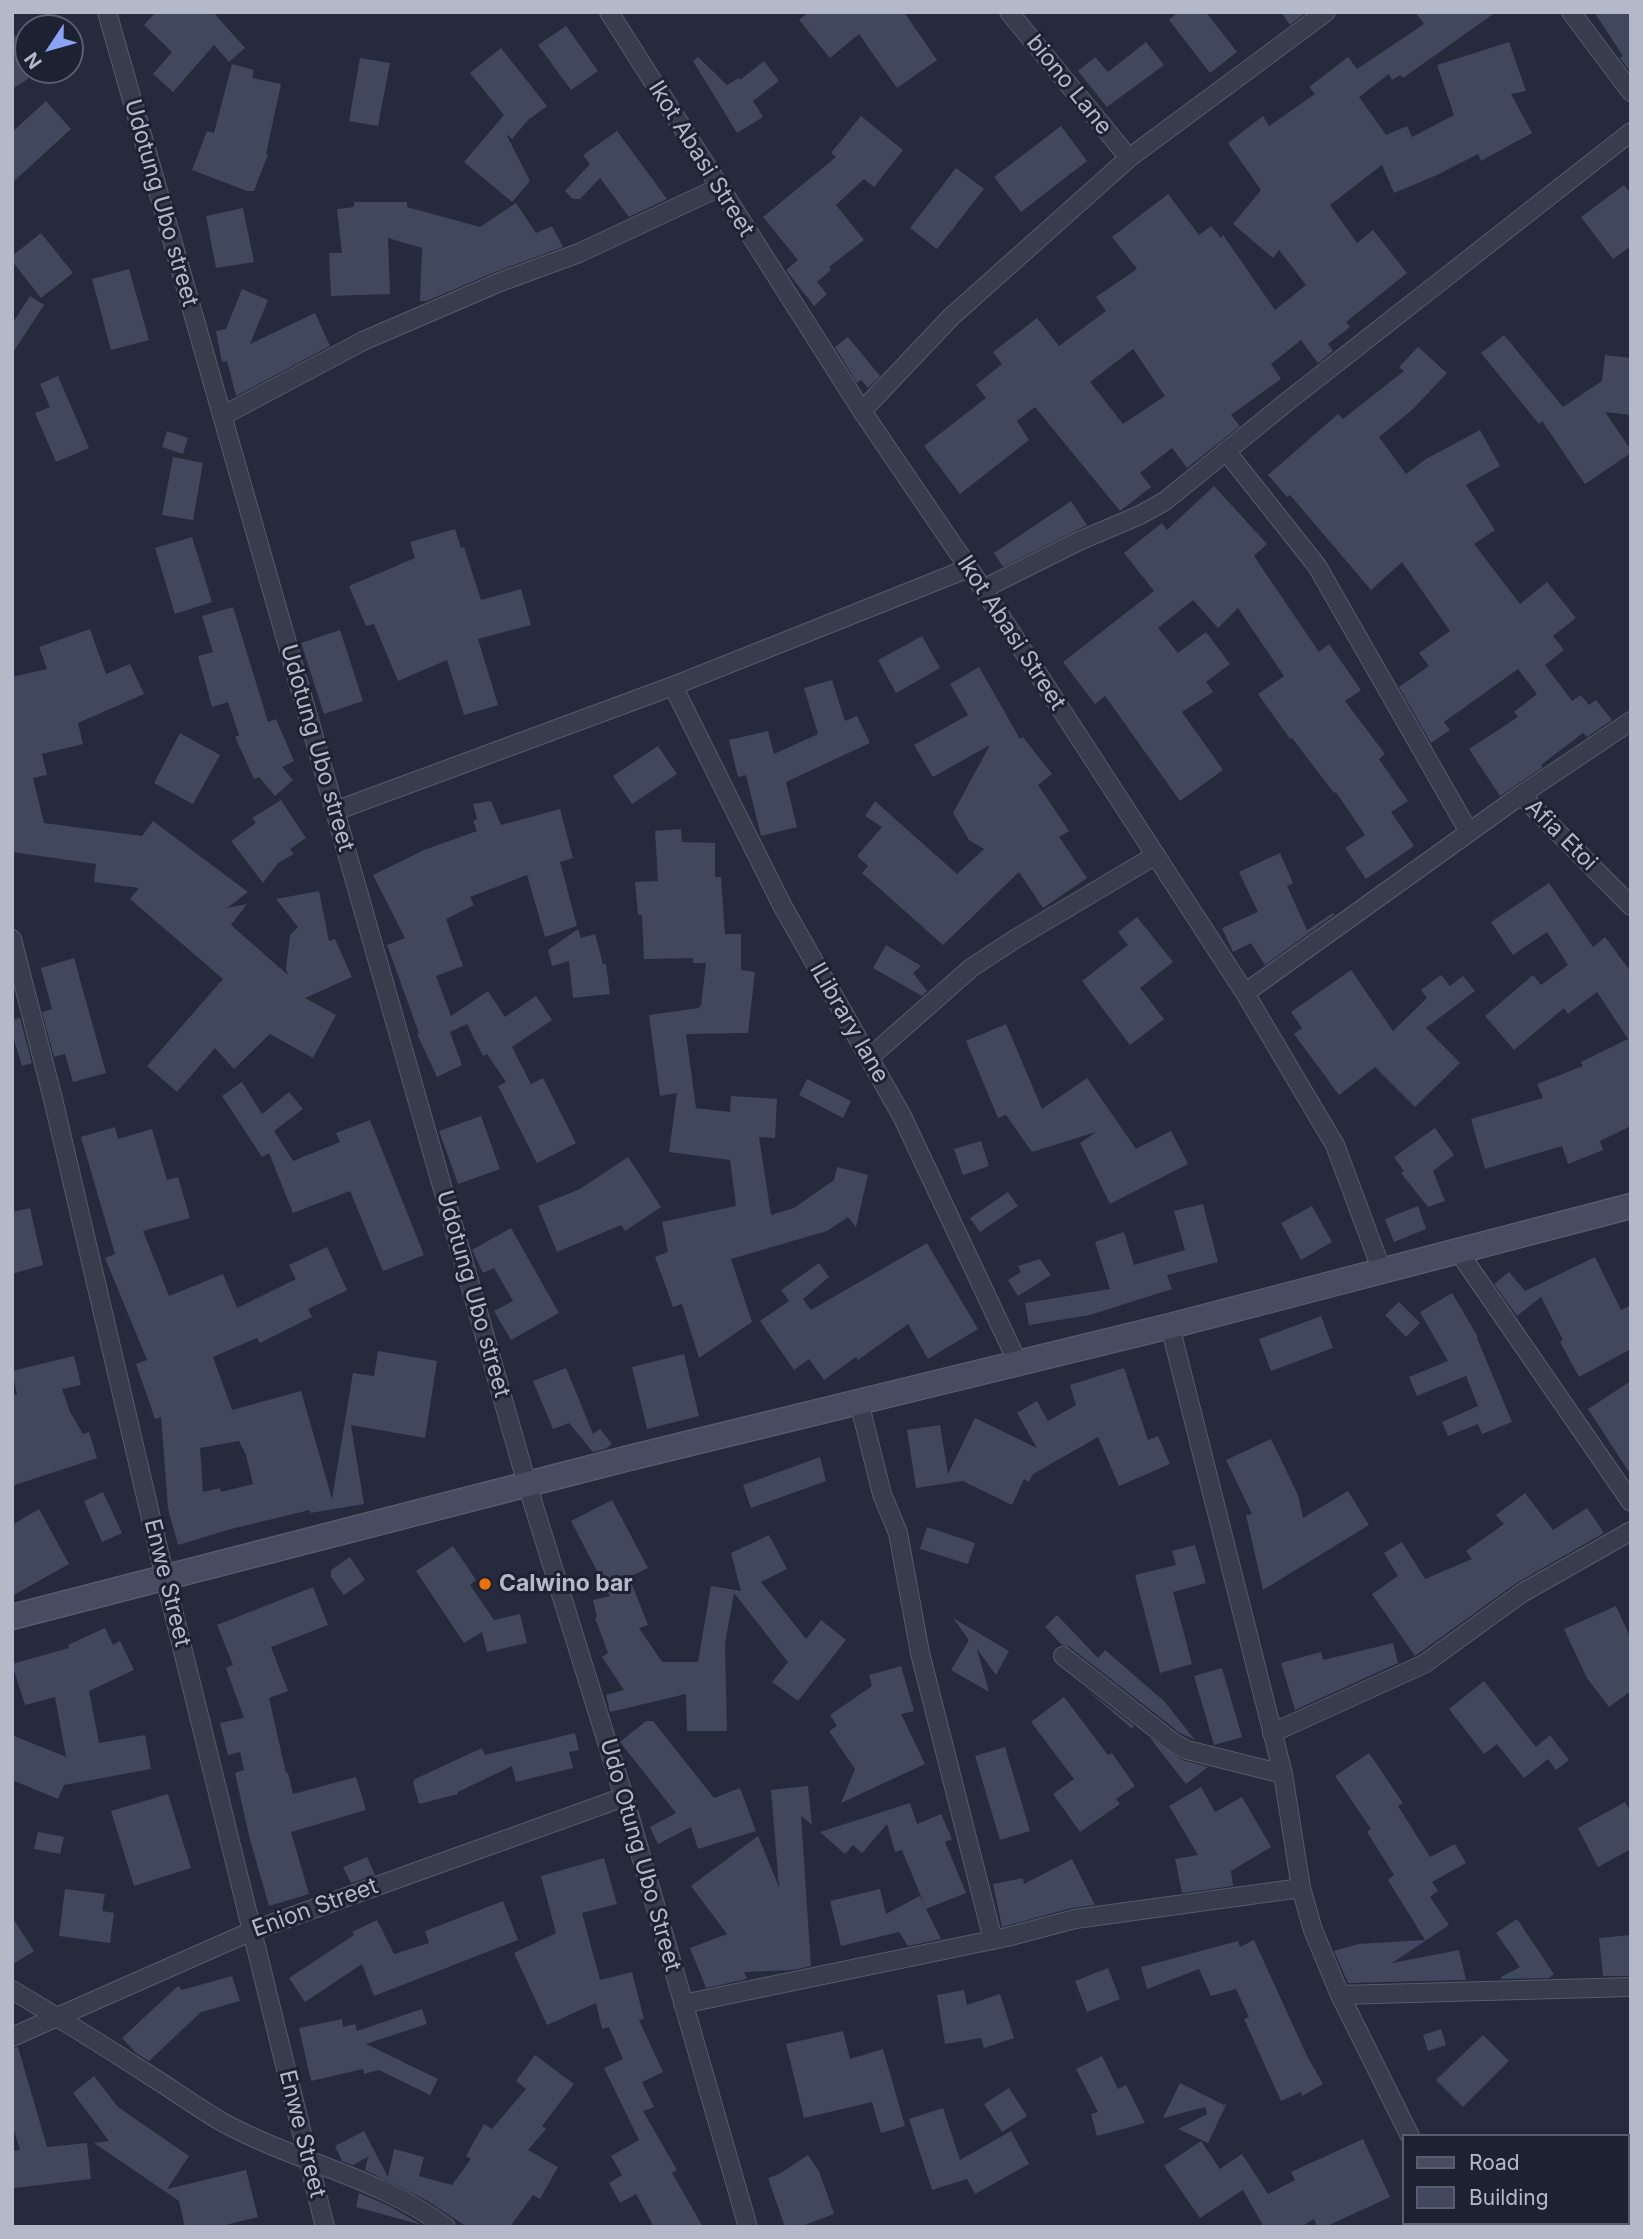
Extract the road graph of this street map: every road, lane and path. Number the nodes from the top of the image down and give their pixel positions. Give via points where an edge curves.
1 (107, 12) edge
2 (609, 12) edge
3 (1009, 12) edge
4 (1326, 12) edge
5 (1571, 12) edge
6 (1631, 92) edge
7 (1631, 132) edge
8 (1129, 158) junction
9 (720, 187) junction
10 (862, 411) junction
11 (222, 416) junction
12 (1226, 451) junction
13 (969, 568) junction
14 (984, 589) junction
15 (673, 686) junction
16 (1631, 721) edge
17 (1521, 795) junction
18 (335, 811) junction
19 (1469, 832) junction
20 (1156, 855) junction
21 (1631, 906) edge
22 (12, 939) edge
23 (1245, 993) junction
24 (869, 1058) junction
25 (1631, 1206) edge
26 (1458, 1251) junction
27 (1381, 1271) junction
28 (1170, 1325) junction
29 (1018, 1363) junction
30 (859, 1402) junction
31 (527, 1485) junction
32 (1631, 1502) edge
33 (1631, 1531) edge
34 (165, 1578) junction
35 (12, 1617) edge
36 (1063, 1656) dead end
37 (1272, 1733) junction
38 (1283, 1774) junction
39 (624, 1797) junction
40 (1301, 1888) junction
41 (252, 1931) junction
42 (993, 1940) junction
43 (1631, 1987) edge
44 (12, 1990) edge
45 (1340, 1996) junction
46 (683, 2004) junction
47 (57, 2016) junction
48 (12, 2037) edge
49 (1409, 2134) edge
50 (310, 2162) junction
51 (325, 2227) edge
52 (446, 2227) edge
53 (748, 2227) edge

1 - 11 street, Udotung Ubo street
2 - 9 street, Ikot Abasi Street
3 - 8 street, biono Lane
4 - 8 street
5 - 6 street
7 - 12 street
8 - 10 street via 951,317
9 - 10 street, Ikot Abasi Street
9 - 11 street via 579,253 363,341
10 - 13 street, Ikot Abasi Street
11 - 18 street, Udotung Ubo street
12 - 14 street via 1165,501
12 - 19 street via 1317,566
13 - 14 street, Ikot Abasi Street
13 - 15 street
14 - 20 street, Ikot Abasi Street
15 - 18 street
15 - 24 street, lLibrary lane via 783,907
16 - 17 street
17 - 19 street
17 - 21 street, Afia Etoi
18 - 31 street, Udotung Ubo street
19 - 23 street
20 - 23 street, Ikot Abasi Street
20 - 24 street via 971,968
22 - 34 street, Enwe Street
23 - 27 street, Ikot Abasi Street via 1335,1145
24 - 29 street, lLibrary lane via 902,1116
25 - 26 street
26 - 27 street
26 - 32 street
27 - 28 street
28 - 29 street
28 - 37 street
29 - 30 street
30 - 31 street
30 - 42 street via 882,1494 898,1533 923,1665
31 - 34 street
31 - 39 street, Udo Otung Ubo Street
33 - 37 street via 1522,1593 1424,1664
34 - 35 street
34 - 41 street, Enwe Street
36 - 38 street via 1187,1750
37 - 38 street
38 - 40 street
39 - 41 street, Enion Street
39 - 46 street, Udo Otung Ubo Street
40 - 42 street via 1075,1919
40 - 45 street
41 - 47 street, Enion Street
41 - 50 street, Enwe Street
42 - 46 street
43 - 45 street
44 - 47 street
45 - 49 street
46 - 53 street, Udo Otung Ubo Street
47 - 48 street, Enion Street
47 - 50 street via 225,2123
50 - 51 street, Enwe Street
50 - 52 street via 397,2196

